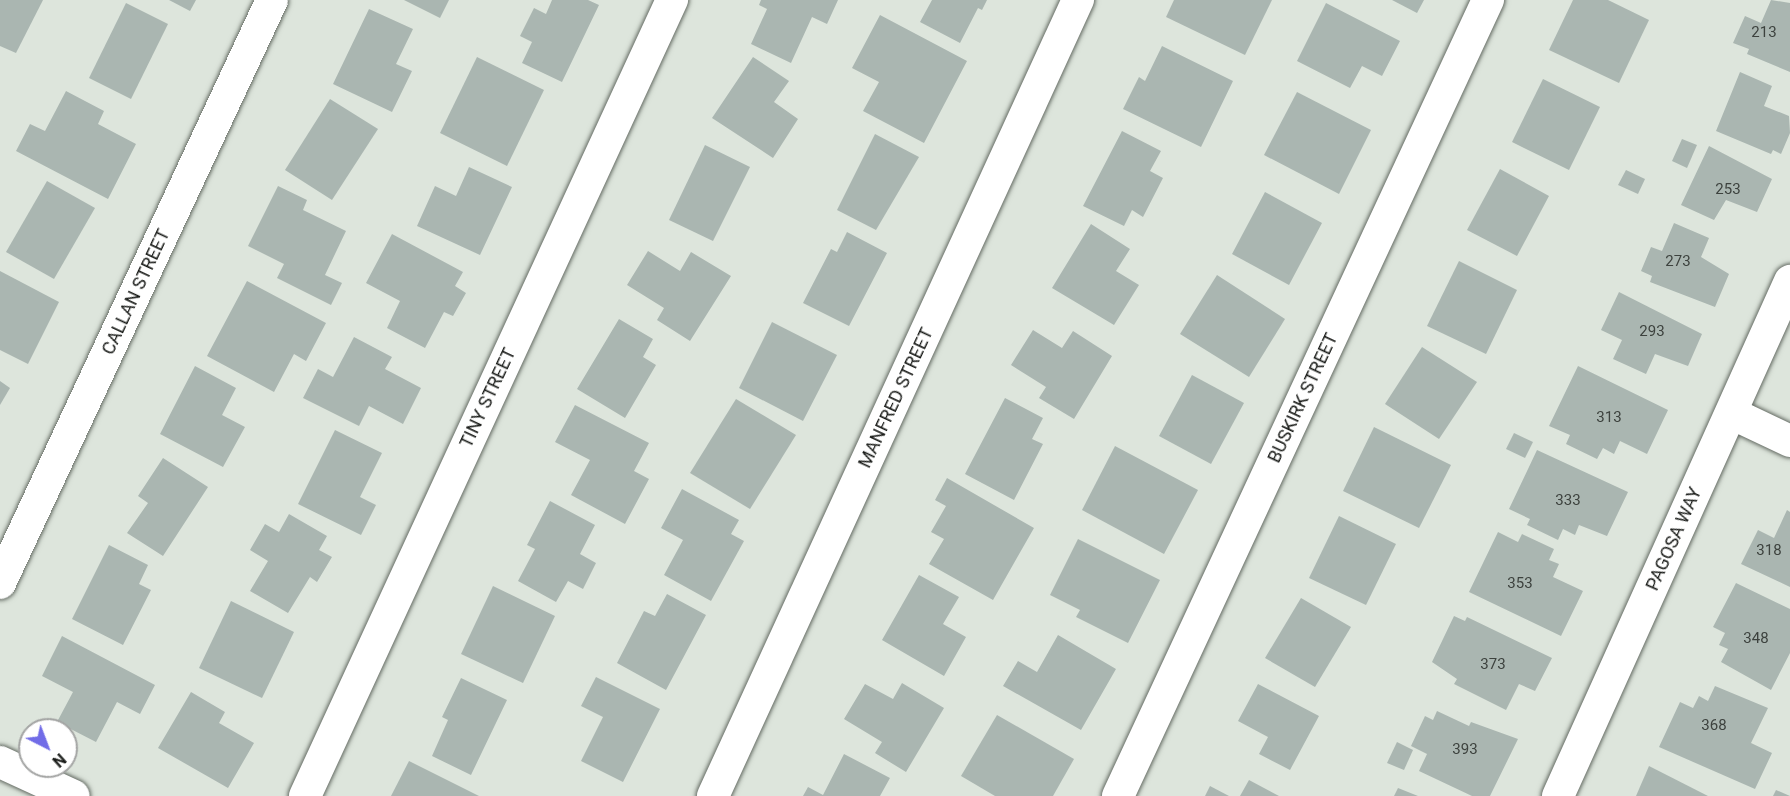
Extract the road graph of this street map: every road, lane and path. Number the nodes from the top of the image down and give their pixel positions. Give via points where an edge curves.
1 (272, 0) edge
2 (672, 0) edge
3 (1078, 0) edge
4 (1488, 0) edge
5 (1790, 281) edge
6 (1731, 412) junction
7 (1790, 441) edge
8 (0, 583) edge
9 (0, 762) edge
10 (74, 796) edge
11 (305, 796) edge
12 (714, 796) edge
13 (1118, 796) edge
14 (1558, 796) edge

1 - 8 street, CALLAN STREET
2 - 11 street, TINY STREET
3 - 12 street, MANFRED STREET
4 - 13 street, BUSKIRK STREET
5 - 6 street, PAGOSA WAY
6 - 7 street
6 - 14 street, PAGOSA WAY
9 - 10 street

